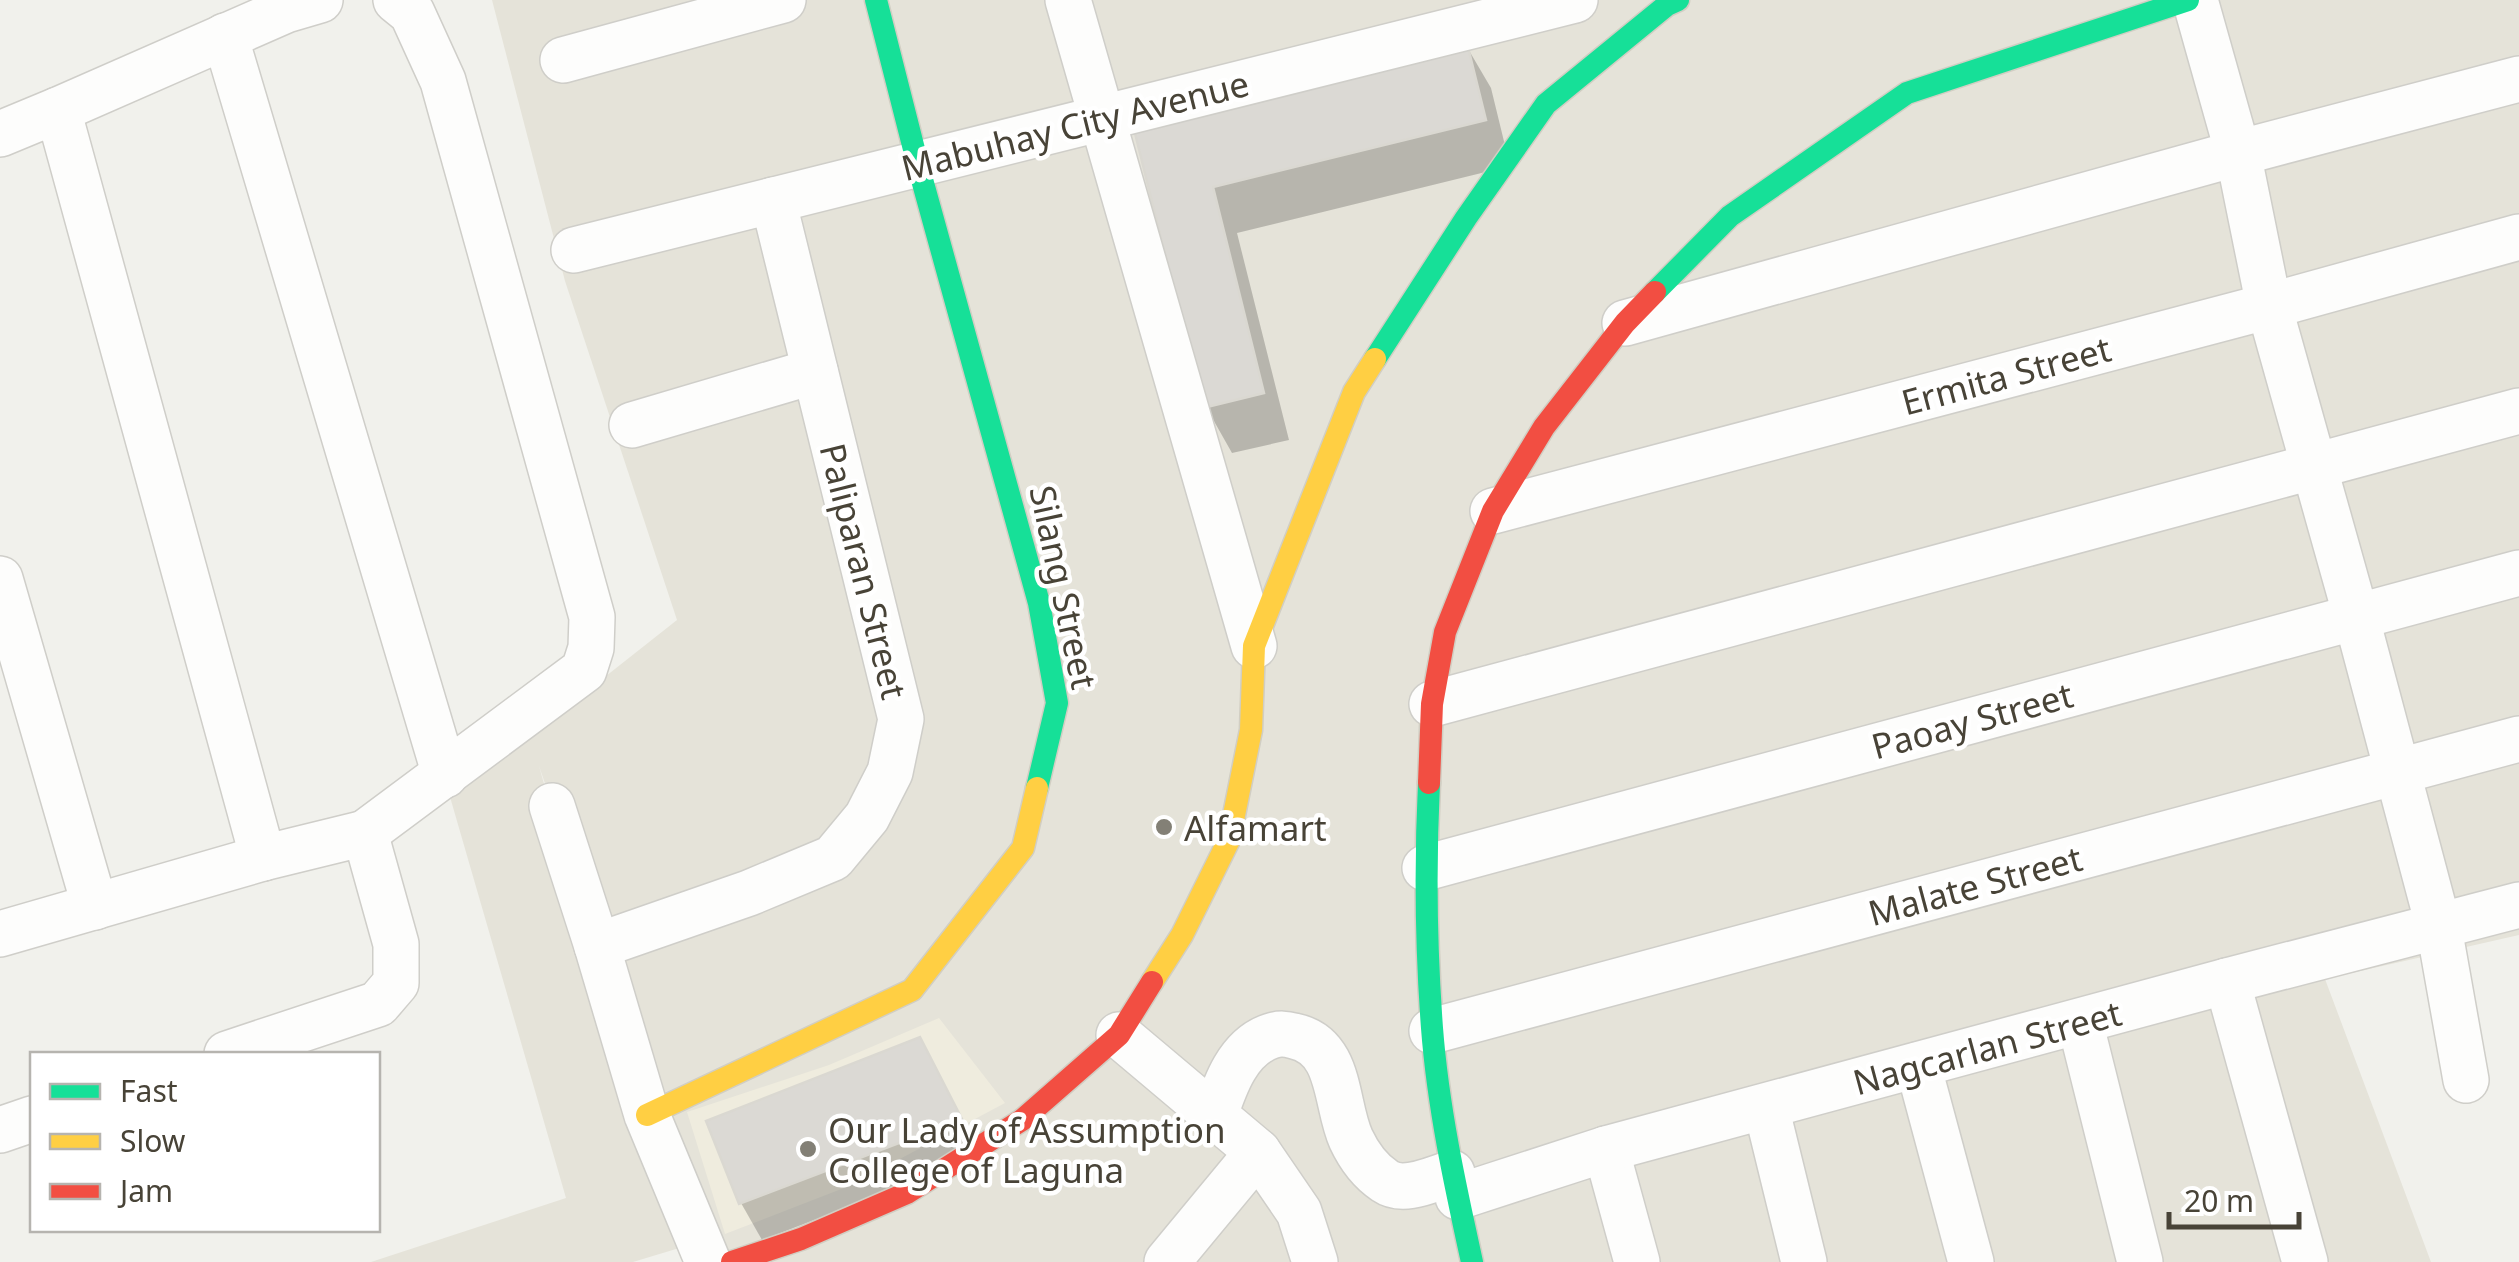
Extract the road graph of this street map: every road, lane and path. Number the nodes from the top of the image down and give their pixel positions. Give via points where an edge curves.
1 (320, 0) edge
2 (396, 0) edge
3 (783, 0) edge
4 (876, 0) edge
5 (1068, 0) edge
6 (1576, 0) edge
7 (1678, 0) edge
8 (2192, 0) edge
9 (225, 36) junction
10 (562, 60) dead end
11 (2519, 79) edge
12 (58, 110) junction
13 (1102, 118) junction
14 (0, 134) edge
15 (2238, 153) junction
16 (918, 165) junction
17 (773, 200) junction
18 (2519, 237) edge
19 (574, 250) dead end
20 (2269, 306) junction
21 (1625, 323) junction
22 (815, 372) junction
23 (2519, 411) edge
24 (632, 425) dead end
25 (2314, 466) junction
26 (1492, 511) junction
27 (2519, 573) edge
28 (0, 579) edge
29 (2356, 616) junction
30 (1254, 646) junction
31 (1432, 704) junction
32 (2519, 739) edge
33 (2397, 772) junction
34 (444, 774) junction
35 (552, 806) dead end
36 (365, 833) junction
37 (263, 858) junction
38 (1425, 868) junction
39 (2519, 905) edge
40 (95, 906) junction
41 (2439, 928) junction
42 (0, 934) edge
43 (597, 946) junction
44 (2227, 981) junction
45 (2080, 1022) junction
46 (1432, 1031) junction
47 (1119, 1035) junction
48 (233, 1052) edge
49 (1918, 1065) junction
50 (2466, 1080) dead end
51 (1766, 1106) junction
52 (647, 1115) junction
53 (1215, 1115) junction
54 (30, 1120) edge
55 (0, 1130) edge
56 (1606, 1149) junction
57 (1258, 1152) junction
58 (1455, 1185) junction
59 (708, 1262) edge
60 (732, 1262) edge
61 (1167, 1262) edge
62 (1316, 1262) edge
63 (1472, 1262) edge
64 (1637, 1262) edge
65 (1804, 1262) edge
66 (1971, 1262) edge
67 (2140, 1262) edge
68 (2305, 1262) edge

1 - 9 street
2 - 34 street via 412,13 443,81 592,617 584,670
3 - 10 street
4 - 16 street, Silang Street
5 - 13 street
6 - 13 street, Mabuhay City Avenue
7 - 30 street via 1546,104 1466,218 1354,392
8 - 15 street
8 - 21 street via 1907,93 1730,216
9 - 12 street
9 - 34 street
11 - 15 street
12 - 14 street
12 - 37 street
13 - 16 street, Mabuhay City Avenue
13 - 30 street
15 - 20 street
15 - 21 street
16 - 17 street, Mabuhay City Avenue
16 - 52 street, Silang Street via 1039,604 1057,704 1023,848 912,990
17 - 19 street, Mabuhay City Avenue
17 - 22 street, Paliparan Street
18 - 20 street, Ermita Street
20 - 25 street
20 - 26 street, Ermita Street
21 - 26 street via 1544,427
22 - 24 street
22 - 43 street, Paliparan Street via 901,719 890,772 867,817 833,858
23 - 25 street
25 - 29 street
25 - 31 street
26 - 31 street via 1444,632
27 - 29 street, Paoay Street
28 - 40 street
29 - 33 street
29 - 38 street, Paoay Street
30 - 47 street via 1252,730 1229,840 1182,935
31 - 38 street
32 - 33 street, Malate Street
33 - 41 street
33 - 46 street, Malate Street
34 - 36 street
35 - 43 street
36 - 37 street
36 - 48 street via 396,944 396,983 378,1004
37 - 40 street
38 - 46 street
39 - 41 street, Nagcarlan Street
40 - 42 street
41 - 44 street, Nagcarlan Street
41 - 50 street
43 - 52 street
44 - 45 street, Nagcarlan Street
44 - 68 street
45 - 49 street, Nagcarlan Street
45 - 67 street
46 - 58 street
47 - 53 street
47 - 60 street via 1022,1120 907,1193
49 - 51 street, Nagcarlan Street
49 - 66 street
51 - 56 street, Nagcarlan Street
51 - 65 street
52 - 59 street
53 - 57 street
53 - 58 street, Nagcarlan Street via 1242,1057 1265,1038 1300,1037 1318,1047 1334,1072 1351,1138 1387,1184
54 - 55 street
56 - 58 street, Nagcarlan Street
56 - 64 street
57 - 61 street
57 - 62 street via 1299,1212
58 - 63 street

